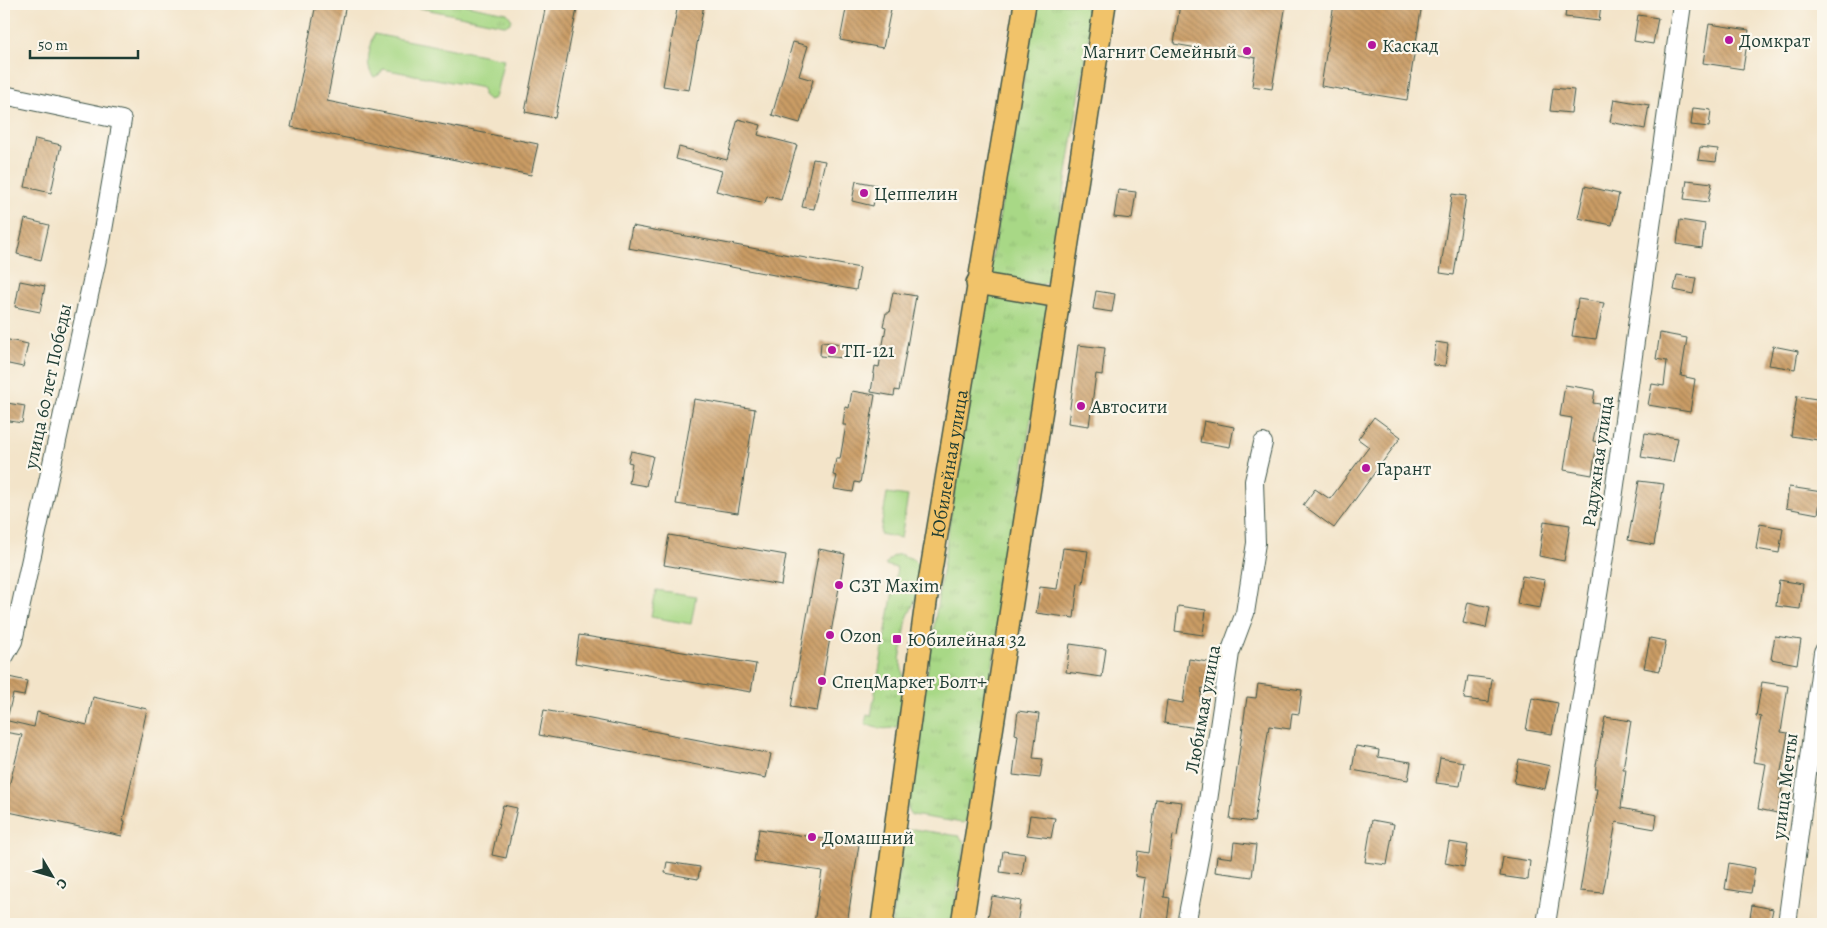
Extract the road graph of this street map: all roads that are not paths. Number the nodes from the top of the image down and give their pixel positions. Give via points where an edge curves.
1 (1025, 4) edge
2 (1105, 4) edge
3 (1682, 4) edge
4 (4, 95) edge
5 (977, 283) junction
6 (1059, 297) junction
7 (1263, 443) dead end
8 (1823, 652) edge
9 (4, 657) edge
10 (882, 924) edge
11 (962, 924) edge
12 (1190, 924) edge
13 (1546, 924) edge
14 (1787, 924) edge

1 - 5 main road, Юбилейная улица
2 - 6 main road
3 - 13 street, Радужная улица via 1612,506
4 - 9 street, улица 60 лет Победы via 122,120 102,236 14,641
5 - 6 main road
5 - 10 main road, Юбилейная улица via 928,588
6 - 11 main road
7 - 12 street, Любимая улица via 1254,481 1256,543 1245,613 1230,653
8 - 14 street, улица Мечты

